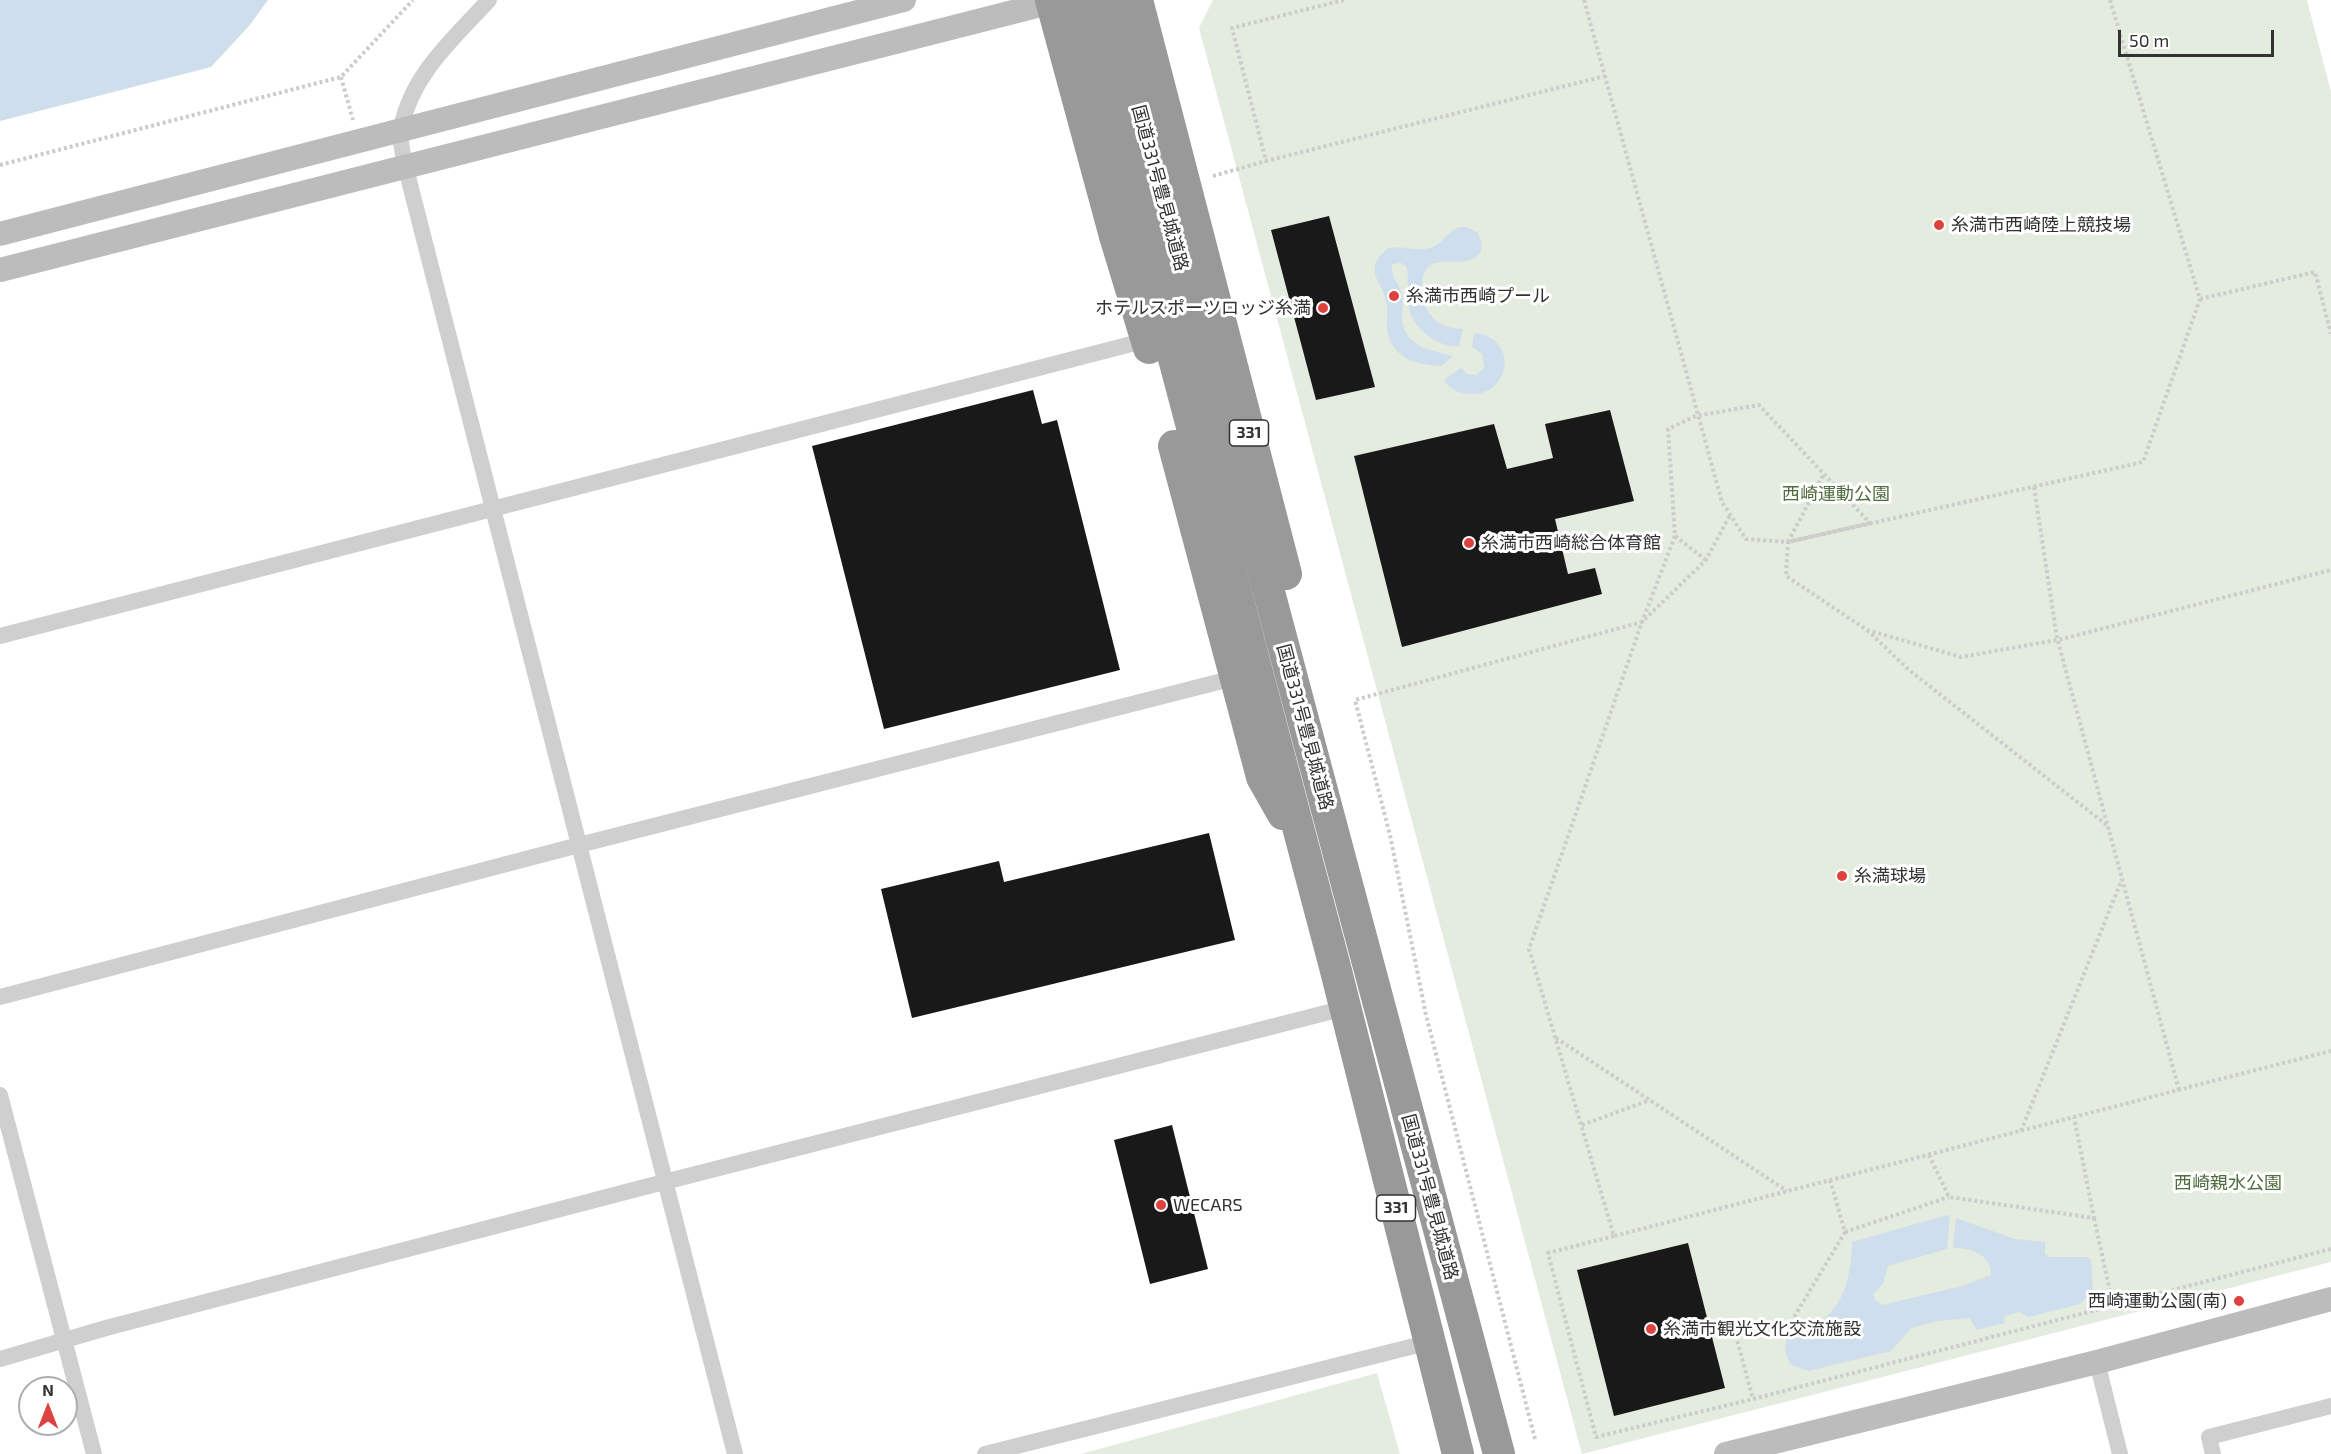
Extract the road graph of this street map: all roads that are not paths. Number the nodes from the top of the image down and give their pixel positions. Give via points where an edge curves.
1 (489, 0) edge
2 (904, 0) edge
3 (1111, 0) edge
4 (1137, 0) edge
5 (1061, 1) edge
6 (400, 130) junction
7 (405, 165) junction
8 (0, 234) edge
9 (0, 270) edge
10 (1147, 340) junction
11 (493, 508) junction
12 (0, 636) edge
13 (1234, 678) junction
14 (579, 845) junction
15 (1304, 851) junction
16 (1343, 867) junction
17 (0, 997) edge
18 (1345, 1008) junction
19 (0, 1095) edge
20 (665, 1182) junction
21 (2331, 1299) edge
22 (65, 1342) junction
23 (1430, 1342) junction
24 (0, 1359) edge
25 (2097, 1362) junction
26 (2331, 1406) edge
27 (94, 1454) edge
28 (735, 1454) edge
29 (985, 1454) edge
30 (1458, 1454) edge
31 (1499, 1454) edge
32 (1726, 1454) edge
33 (2120, 1454) edge
34 (2213, 1454) edge

1 - 6 street via 418,80
2 - 6 street
3 - 16 highway, 国道331号豊見城道路 / 331
4 - 16 highway, 331 via 1346,808
5 - 7 street
5 - 10 highway, 331 via 1115,236
5 - 15 highway, 国道331号豊見城道路 / 331 via 1140,235
6 - 7 street
6 - 8 street
7 - 9 street
7 - 11 street
10 - 11 street
10 - 13 highway, 331
11 - 12 street
11 - 14 street
13 - 14 street
13 - 15 highway, 331 via 1262,777
14 - 17 street
14 - 20 street
15 - 18 highway, 国道331号豊見城道路 / 331
16 - 31 highway, 国道331号豊見城道路 / 331
18 - 20 street
18 - 23 highway, 国道331号豊見城道路 / 331
19 - 22 street
20 - 22 street
20 - 28 street
21 - 25 street
22 - 24 street
22 - 27 street
23 - 29 street
23 - 30 highway, 国道331号豊見城道路 / 331
25 - 32 street
25 - 33 street
26 - 34 street via 2209,1437

